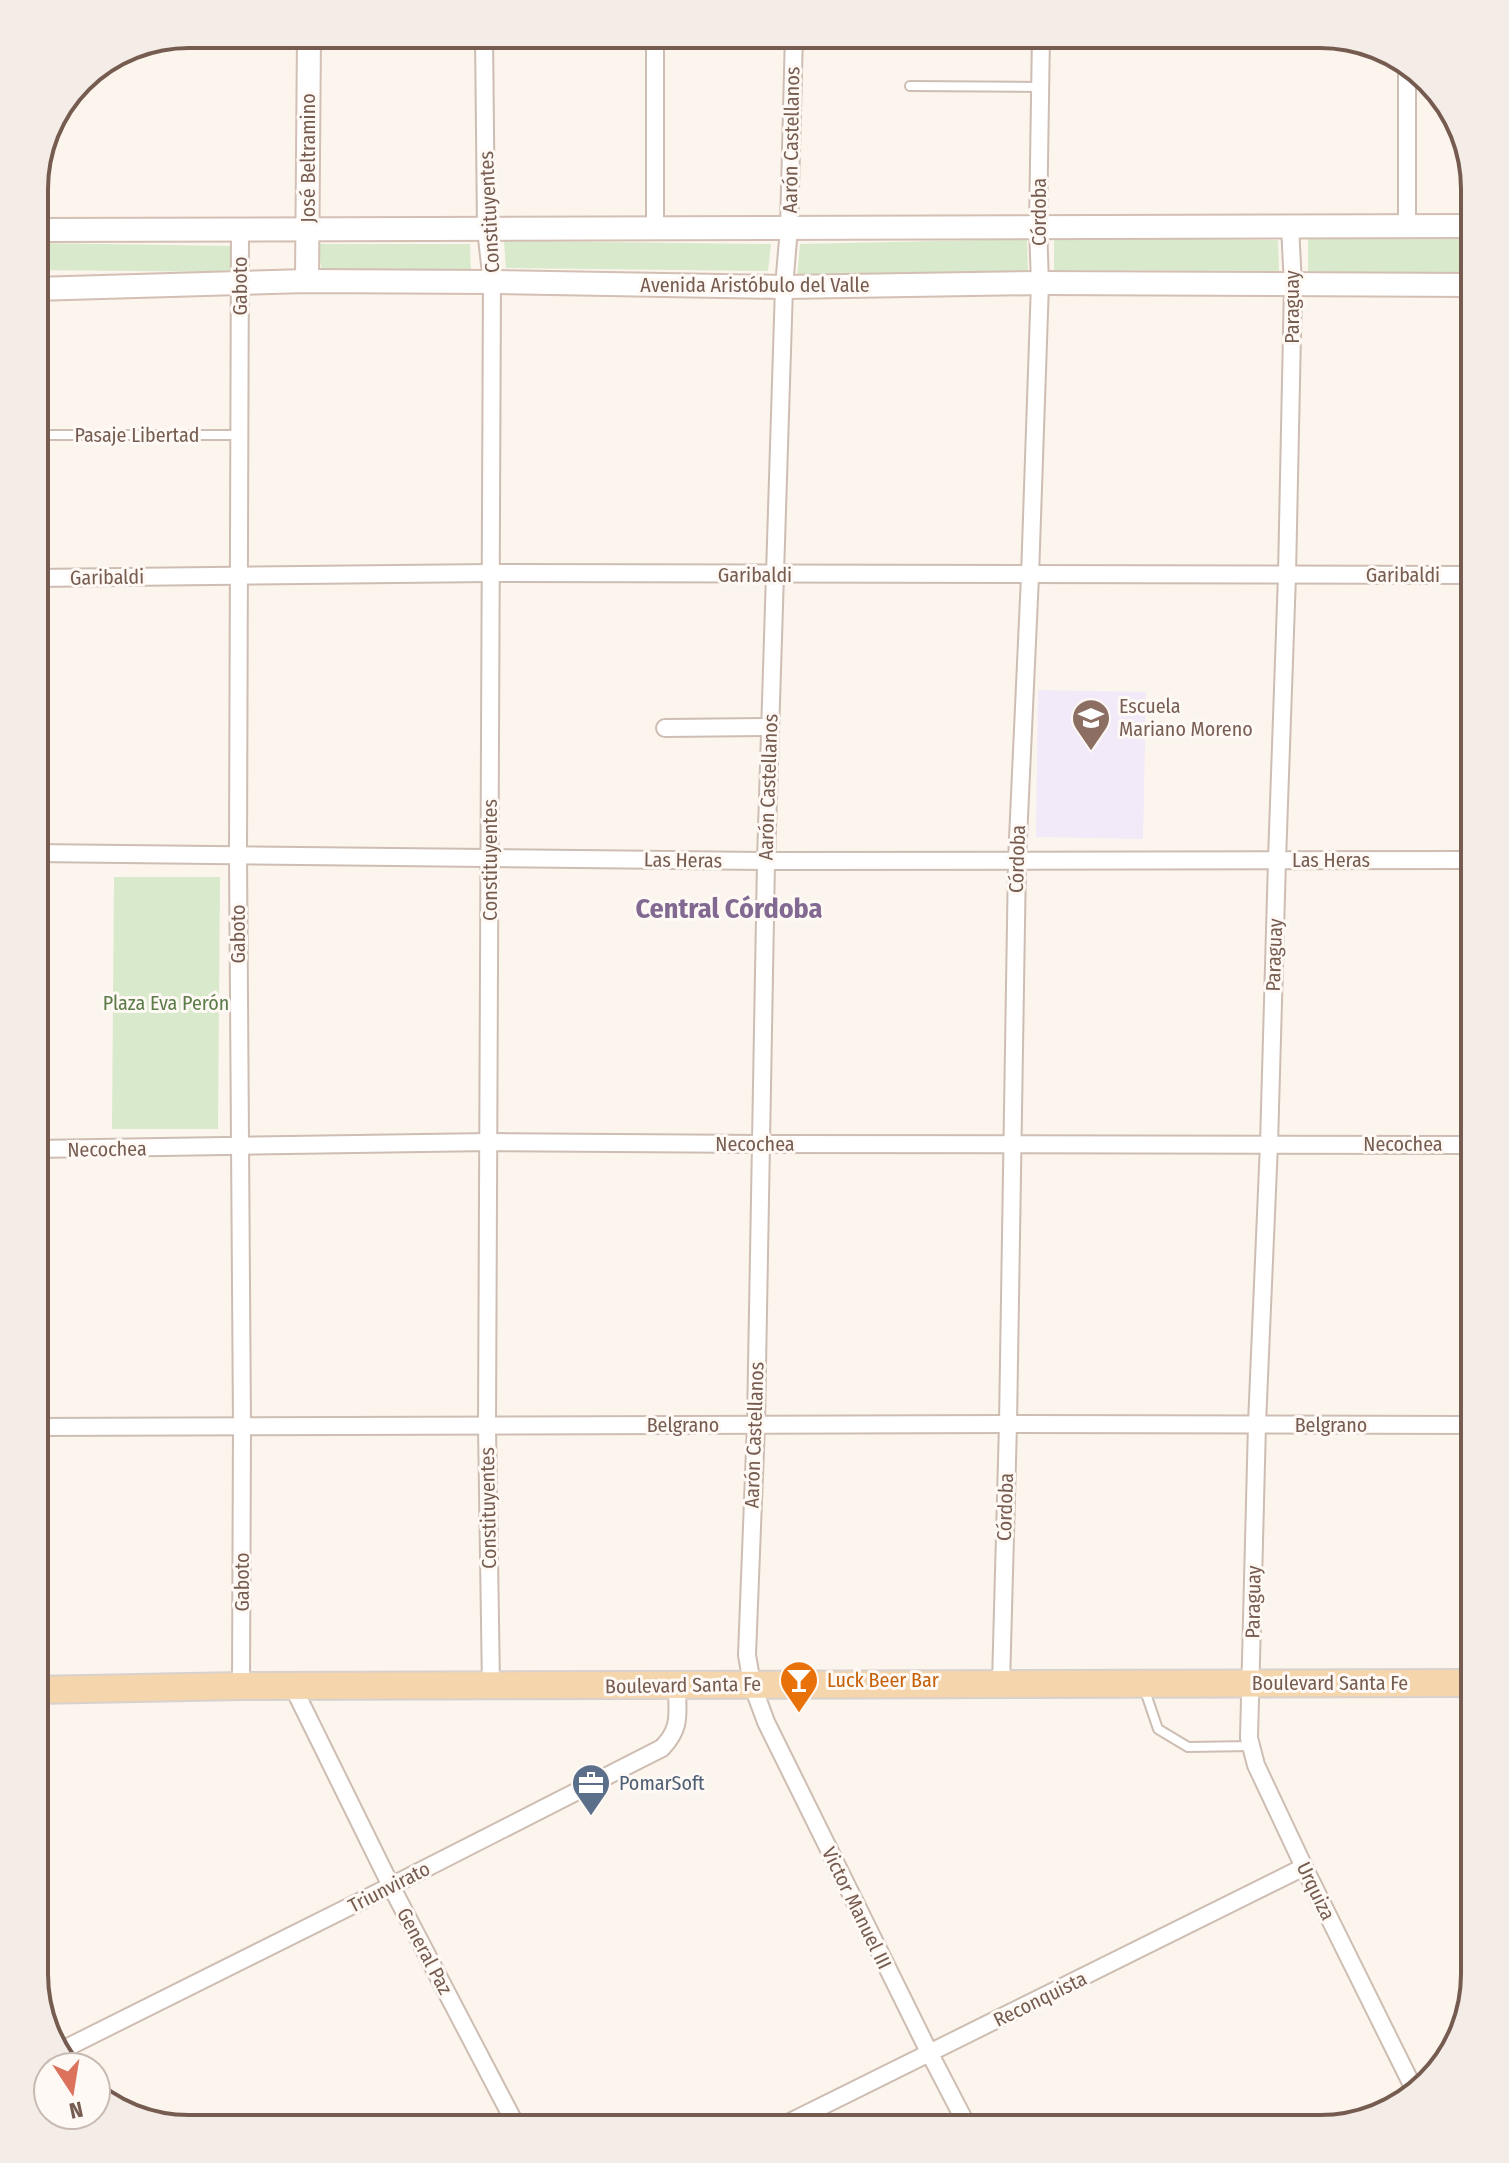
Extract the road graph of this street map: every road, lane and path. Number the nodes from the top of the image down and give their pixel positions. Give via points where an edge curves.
1 (309, 48) edge
2 (484, 48) edge
3 (655, 48) edge
4 (794, 48) edge
5 (1041, 48) edge
6 (1407, 78) edge
7 (910, 86) dead end
8 (1040, 87) junction
9 (1290, 226) junction
10 (1461, 226) edge
11 (1038, 227) junction
12 (1407, 227) junction
13 (655, 228) junction
14 (789, 228) junction
15 (308, 229) junction
16 (486, 229) junction
17 (48, 230) edge
18 (240, 230) junction
19 (307, 281) junction
20 (492, 282) junction
21 (1040, 283) junction
22 (240, 284) junction
23 (1293, 285) junction
24 (1461, 285) edge
25 (784, 287) junction
26 (48, 289) edge
27 (48, 435) edge
28 (240, 435) junction
29 (490, 573) junction
30 (774, 575) junction
31 (1287, 575) junction
32 (1461, 575) edge
33 (240, 576) junction
34 (1030, 576) junction
35 (48, 578) edge
36 (769, 727) junction
37 (665, 728) dead end
38 (48, 853) edge
39 (238, 855) junction
40 (490, 858) junction
41 (1277, 860) junction
42 (1461, 860) edge
43 (766, 861) junction
44 (1017, 861) junction
45 (490, 1142) junction
46 (760, 1144) junction
47 (1269, 1144) junction
48 (1011, 1145) junction
49 (1461, 1145) edge
50 (240, 1147) junction
51 (48, 1149) edge
52 (756, 1424) junction
53 (1008, 1424) junction
54 (1257, 1424) junction
55 (1461, 1425) edge
56 (242, 1426) junction
57 (487, 1426) junction
58 (48, 1427) edge
59 (1251, 1683) junction
60 (1461, 1683) edge
61 (752, 1684) junction
62 (1001, 1684) junction
63 (1142, 1684) junction
64 (241, 1686) junction
65 (491, 1686) junction
66 (677, 1686) junction
67 (293, 1687) junction
68 (48, 1690) edge
69 (1251, 1746) junction
70 (1304, 1867) junction
71 (391, 1886) junction
72 (69, 2047) edge
73 (930, 2054) junction
74 (1411, 2082) edge
75 (511, 2115) edge
76 (805, 2115) edge
77 (962, 2115) edge

1 - 15 street, José Beltramino
2 - 16 street, Constituyentes
3 - 13 street
4 - 14 street, Aarón Castellanos
5 - 8 street, Córdoba
6 - 12 street
7 - 8 lane
8 - 11 street, Córdoba
9 - 11 street
9 - 12 street
9 - 23 street, Paraguay
10 - 12 street
11 - 14 street
11 - 21 street, Córdoba
13 - 14 street
13 - 16 street
14 - 25 street, Aarón Castellanos
15 - 16 street
15 - 18 street
15 - 19 street, José Beltramino
16 - 20 street, Constituyentes
17 - 18 street
18 - 22 street, Gaboto
19 - 20 street, Avenida Aristóbulo del Valle
19 - 22 street, Avenida Aristóbulo del Valle
20 - 25 street, Avenida Aristóbulo del Valle
20 - 29 street, Constituyentes
21 - 23 street, Avenida Aristóbulo del Valle
21 - 25 street, Avenida Aristóbulo del Valle
21 - 34 street, Córdoba
22 - 26 street, Avenida Aristóbulo del Valle
22 - 28 street, Gaboto
23 - 24 street, Avenida Aristóbulo del Valle
23 - 31 street, Paraguay
25 - 30 street, Aarón Castellanos
27 - 28 lane, Pasaje Libertad
28 - 33 street, Gaboto
29 - 30 street, Garibaldi
29 - 33 street, Garibaldi
29 - 40 street, Constituyentes
30 - 34 street, Garibaldi
30 - 36 street, Aarón Castellanos
31 - 32 street, Garibaldi
31 - 34 street, Garibaldi
31 - 41 street, Paraguay
33 - 35 street, Garibaldi
33 - 39 street, Gaboto
34 - 44 street, Córdoba
36 - 37 street
36 - 43 street, Aarón Castellanos
38 - 39 street, Las Heras
39 - 40 street, Las Heras
39 - 50 street, Gaboto
40 - 43 street, Las Heras
40 - 45 street, Constituyentes
41 - 42 street, Las Heras
41 - 44 street, Las Heras
41 - 47 street, Paraguay
43 - 44 street, Las Heras
43 - 46 street, Aarón Castellanos
44 - 48 street, Córdoba
45 - 46 street, Necochea
45 - 50 street, Necochea
45 - 57 street, Constituyentes
46 - 48 street, Necochea
46 - 52 street, Aarón Castellanos
47 - 48 street, Necochea
47 - 49 street, Necochea
47 - 54 street, Paraguay
48 - 53 street, Córdoba
50 - 51 street, Necochea
50 - 56 street, Gaboto
52 - 53 street, Belgrano
52 - 57 street, Belgrano
52 - 61 street, Aarón Castellanos via 747,1655
53 - 54 street, Belgrano
53 - 62 street, Córdoba
54 - 55 street, Belgrano
54 - 59 street, Paraguay
56 - 57 street, Belgrano
56 - 58 street, Belgrano
56 - 64 street, Gaboto
57 - 65 street, Constituyentes
59 - 60 main road, Boulevard Santa Fe
59 - 63 main road, Boulevard Santa Fe
59 - 69 street, Urquiza
61 - 62 main road, Boulevard Santa Fe
61 - 66 main road, Boulevard Santa Fe
61 - 73 street, Victor Manuel III
62 - 63 main road, Boulevard Santa Fe
63 - 69 lane via 1158,1729 1188,1747
64 - 67 main road, Boulevard Santa Fe
64 - 68 main road, Boulevard Santa Fe
65 - 66 main road, Boulevard Santa Fe
65 - 67 main road, Boulevard Santa Fe
66 - 71 street, Triunvirato via 674,1735 662,1748
67 - 71 street, General Paz
69 - 70 street, Urquiza
70 - 73 street, Reconquista
70 - 74 street, Urquiza
71 - 72 street, Triunvirato
71 - 75 street, General Paz
73 - 76 street, Reconquista
73 - 77 street, Victor Manuel III

